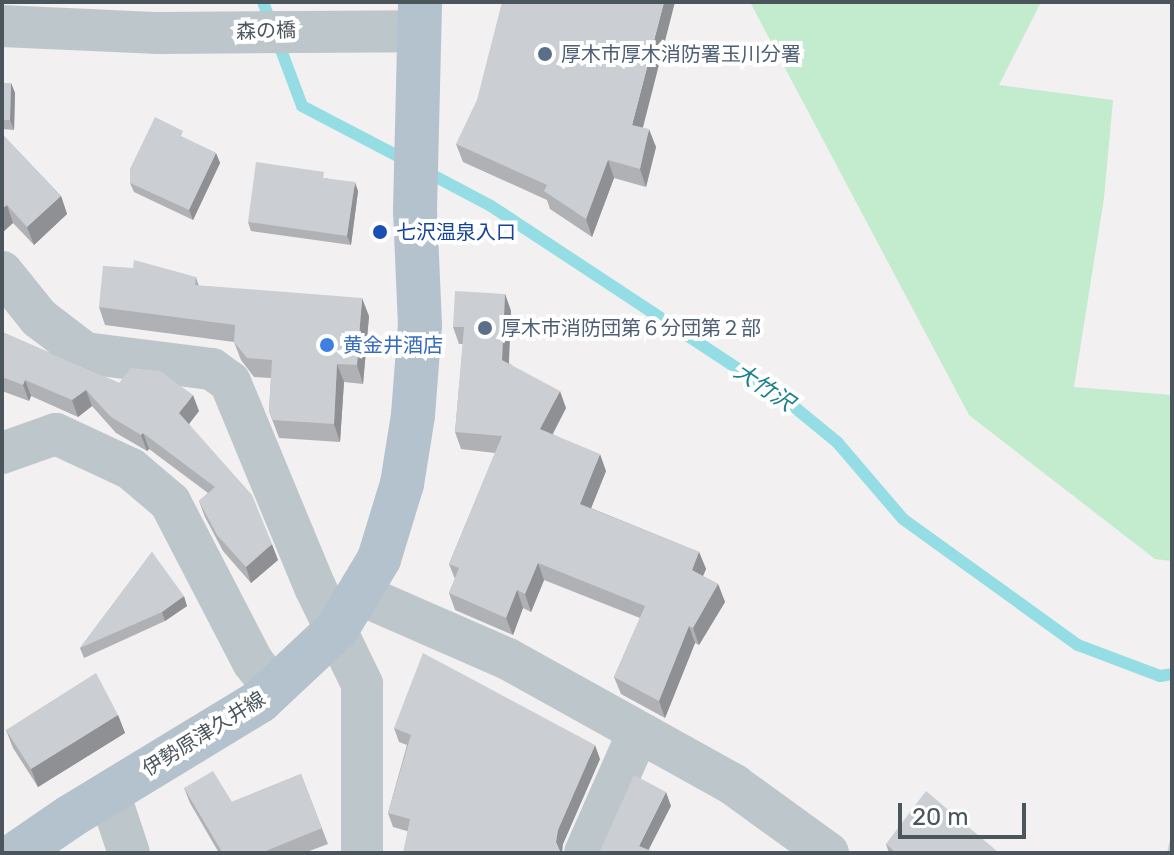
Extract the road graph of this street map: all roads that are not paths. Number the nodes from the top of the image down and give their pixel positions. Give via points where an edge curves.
1 (420, 17) edge
2 (2, 26) edge
3 (2, 272) edge
4 (2, 453) edge
5 (348, 612) junction
6 (274, 689) junction
7 (638, 733) junction
8 (109, 793) junction
9 (18, 852) edge
10 (129, 853) edge
11 (362, 853) edge
12 (585, 853) edge
13 (828, 853) edge

1 - 2 street, 森の橋 via 324,30 209,33
1 - 5 main road, 伊勢原津久井線 via 415,210 420,325 413,415 394,517 379,559
3 - 5 street via 39,318 85,353 212,369 230,382 315,587
4 - 6 street via 56,434 131,469 170,502 253,662
5 - 6 main road, 伊勢原津久井線
5 - 7 street via 508,659
5 - 11 street via 362,684
6 - 8 main road, 伊勢原津久井線
7 - 12 street
7 - 13 street via 734,785
8 - 9 main road, 伊勢原津久井線
8 - 10 street

